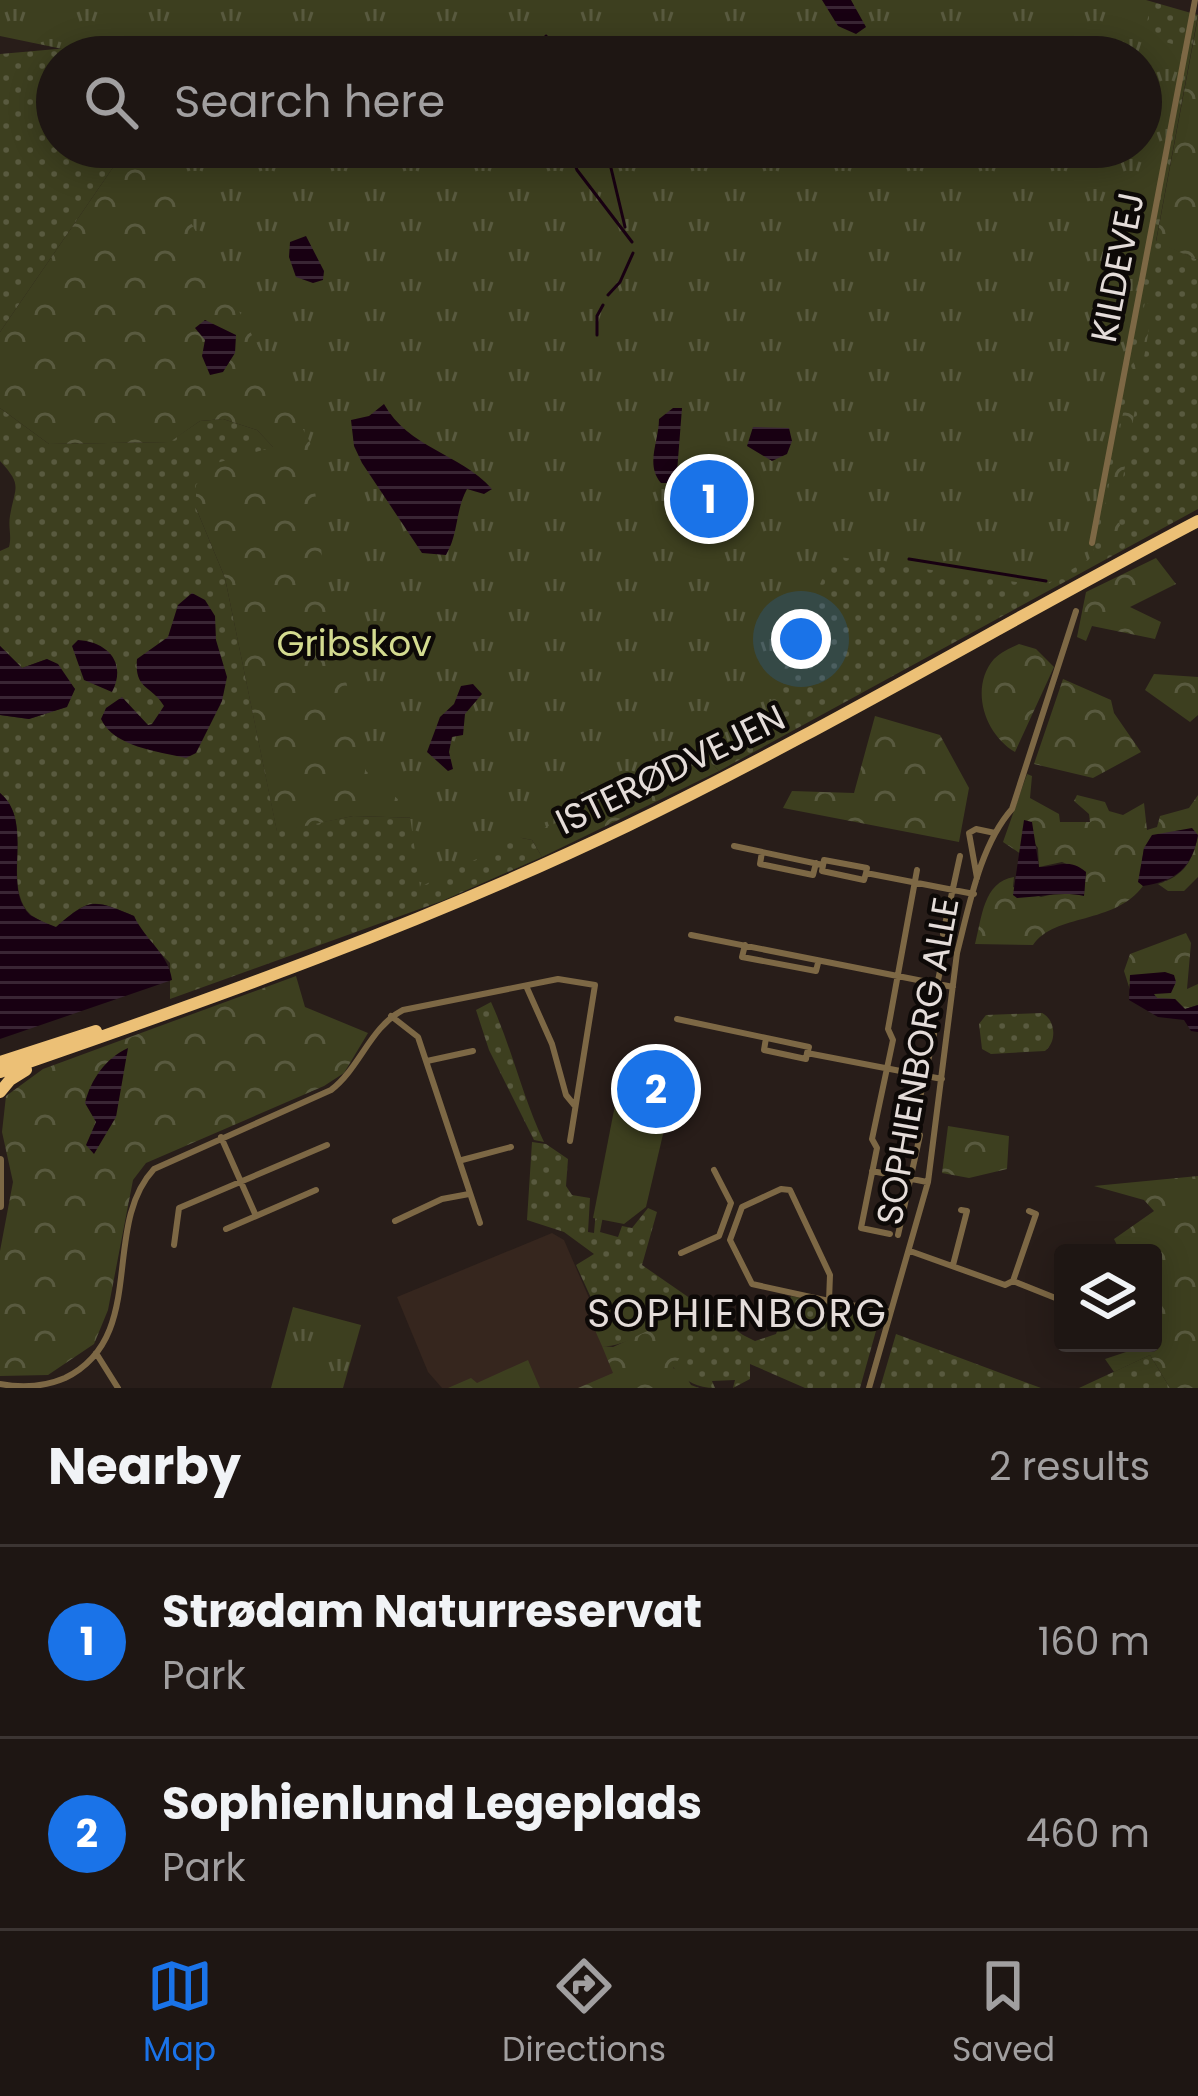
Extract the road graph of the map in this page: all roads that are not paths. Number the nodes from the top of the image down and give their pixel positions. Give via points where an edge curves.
1 (1195, 0) edge
2 (1198, 521) edge
3 (1092, 543) dead end
4 (1076, 611) dead end
5 (994, 833) junction
6 (734, 846) dead end
7 (960, 856) dead end
8 (917, 870) dead end
9 (978, 881) junction
10 (915, 882) junction
11 (953, 889) junction
12 (974, 894) junction
13 (691, 935) dead end
14 (900, 978) junction
15 (937, 985) junction
16 (527, 987) junction
17 (953, 988) junction
18 (391, 1016) junction
19 (144, 1018) junction
20 (677, 1019) dead end
21 (929, 1024) dead end
22 (934, 1034) dead end
23 (100, 1037) junction
24 (473, 1051) dead end
25 (427, 1061) junction
26 (0, 1062) edge
27 (887, 1069) junction
28 (0, 1072) edge
29 (925, 1076) junction
30 (942, 1079) junction
31 (0, 1092) edge
32 (575, 1106) junction
33 (914, 1125) dead end
34 (920, 1135) dead end
35 (221, 1137) junction
36 (570, 1141) dead end
37 (327, 1145) dead end
38 (511, 1147) dead end
39 (0, 1160) edge
40 (462, 1160) junction
41 (714, 1170) dead end
42 (872, 1171) junction
43 (910, 1179) junction
44 (240, 1182) junction
45 (928, 1182) junction
46 (316, 1190) dead end
47 (469, 1194) junction
48 (728, 1198) junction
49 (747, 1205) junction
50 (0, 1206) edge
51 (961, 1210) dead end
52 (1029, 1211) dead end
53 (256, 1216) junction
54 (395, 1222) dead end
55 (480, 1223) dead end
56 (226, 1229) dead end
57 (715, 1238) junction
58 (733, 1244) junction
59 (174, 1245) dead end
60 (910, 1250) junction
61 (681, 1253) dead end
62 (952, 1266) junction
63 (1013, 1281) junction
64 (1054, 1297) edge
65 (829, 1301) junction
66 (890, 1312) junction
67 (97, 1353) junction
68 (0, 1384) edge
69 (118, 1388) edge
70 (869, 1388) edge

1 - 3 street, KILDEVEJ
2 - 19 highway, ISTERØDVEJEN via 622,828 390,929
4 - 5 street, SOPHIENBORG ALLE via 1012,808
5 - 9 street, SOPHIENBORG ALLE
5 - 9 street, SOPHIENBORG ALLE via 970,833
6 - 10 street via 762,852 760,864 795,872 813,875 819,864 822,872 864,880 866,873
7 - 11 street
8 - 10 street
9 - 12 street, SOPHIENBORG ALLE
10 - 11 street
10 - 14 street
11 - 12 street
11 - 15 street
12 - 17 street, SOPHIENBORG ALLE
13 - 14 street
14 - 15 street
14 - 27 street
15 - 17 street
15 - 21 street
16 - 18 street
16 - 32 street
16 - 32 street via 558,979 595,985
17 - 30 street, SOPHIENBORG ALLE
18 - 25 street via 413,1031
18 - 35 street via 331,1090
19 - 23 highway, ISTERØDVEJEN
19 - 26 highway, ISTERØDVEJEN
20 - 27 street
22 - 29 street
23 - 28 highway, ISTERØDVEJEN
23 - 31 highway via 23,1071
24 - 25 street
25 - 40 street
27 - 29 street
27 - 42 street
29 - 30 street
29 - 33 street
30 - 45 street, SOPHIENBORG ALLE
32 - 36 street
34 - 43 street
35 - 44 street
35 - 67 street via 144,1180 114,1322
37 - 44 street
38 - 40 street
39 - 50 street
40 - 47 street
41 - 48 street
42 - 43 street
42 - 43 street via 861,1228 894,1235
43 - 45 street
44 - 53 street
44 - 59 street via 179,1208
45 - 60 street, SOPHIENBORG ALLE
46 - 53 street
47 - 54 street
47 - 55 street
48 - 49 street
48 - 57 street
49 - 58 street
49 - 65 street via 790,1190 830,1275
51 - 62 street via 968,1211 965,1230
52 - 63 street via 1036,1214
53 - 56 street
57 - 58 street
57 - 61 street
58 - 65 street via 752,1284
60 - 62 street
60 - 66 street, SOPHIENBORG ALLE
62 - 63 street
63 - 64 street
65 - 66 street
66 - 70 street, SOPHIENBORG ALLE
67 - 68 street via 50,1384
67 - 69 street

